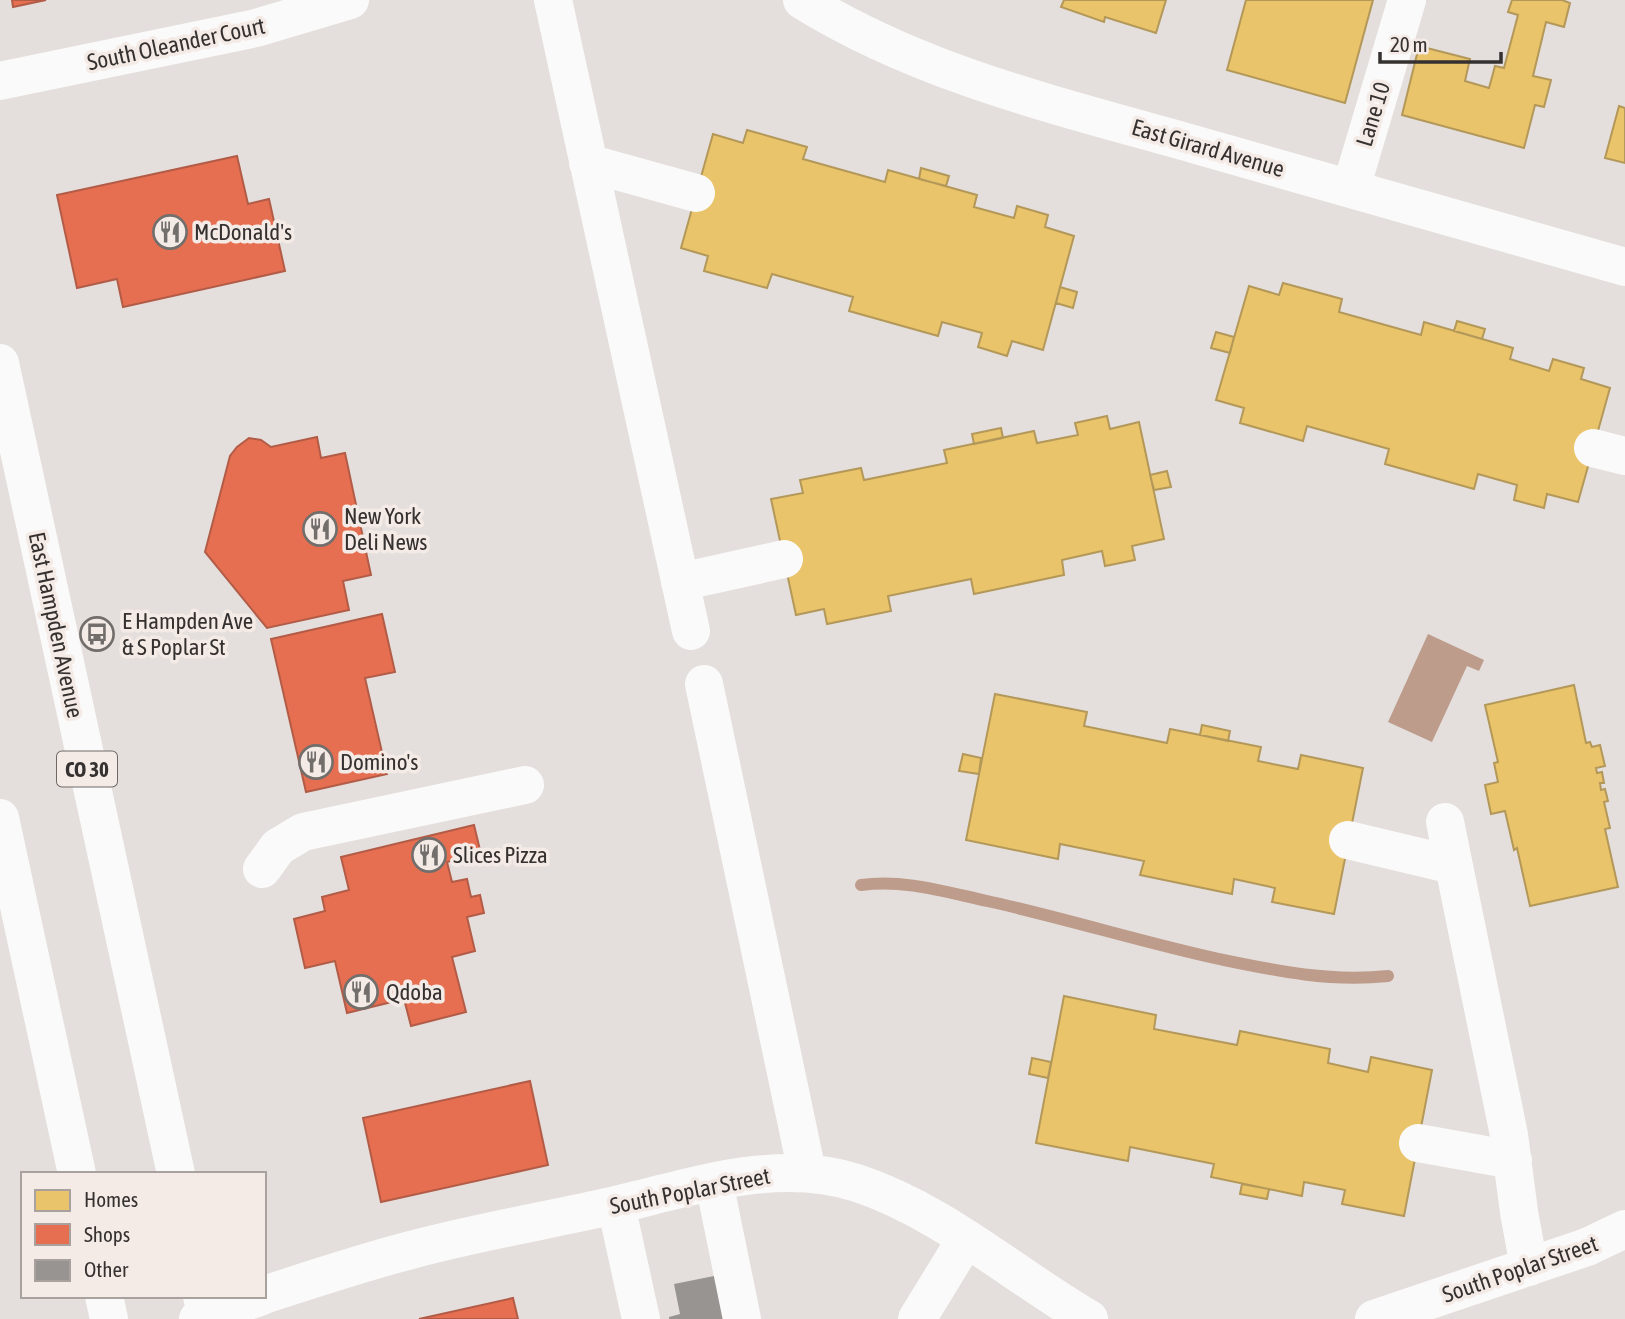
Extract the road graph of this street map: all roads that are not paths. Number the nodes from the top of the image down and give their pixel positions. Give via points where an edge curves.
1 (350, 0) edge
2 (552, 0) edge
3 (802, 0) edge
4 (1407, 0) edge
5 (0, 81) edge
6 (589, 163) junction
7 (1351, 188) junction
8 (696, 193) dead end
9 (1625, 267) edge
10 (0, 363) edge
11 (784, 559) dead end
12 (680, 582) junction
13 (691, 631) dead end
14 (704, 684) dead end
15 (525, 785) dead end
16 (0, 818) edge
17 (1445, 822) dead end
18 (1348, 840) dead end
19 (1453, 864) junction
20 (262, 869) dead end
21 (1418, 1143) dead end
22 (1513, 1160) junction
23 (77, 1172) edge
24 (176, 1172) edge
25 (807, 1172) junction
26 (714, 1182) junction
27 (616, 1205) junction
28 (1625, 1229) edge
29 (966, 1240) junction
30 (1529, 1267) junction
31 (266, 1295) edge
32 (104, 1298) edge
33 (256, 1298) edge
34 (203, 1314) edge
35 (109, 1319) edge
36 (641, 1319) edge
37 (742, 1319) edge
38 (917, 1319) edge
39 (1089, 1319) edge
40 (1374, 1319) edge

1 - 5 street, South Oleander Court via 256,28
2 - 6 street
3 - 7 street, East Girard Avenue via 896,50 968,77
4 - 7 street, Lane 10
6 - 8 street
6 - 12 street
7 - 9 street, East Girard Avenue
10 - 24 street, East Hampden Avenue / CO 30
11 - 12 street
12 - 13 street
14 - 25 street
15 - 20 street via 303,832 278,847
16 - 23 street
17 - 19 street
18 - 19 street
19 - 22 street
21 - 22 street
22 - 30 street
25 - 26 street, South Poplar Street
25 - 29 street, South Poplar Street via 892,1196
26 - 27 street, South Poplar Street
26 - 37 street
27 - 31 street, South Poplar Street via 412,1250
27 - 36 street
28 - 30 street, South Poplar Street
29 - 38 street
29 - 39 street, South Poplar Street
30 - 40 street, South Poplar Street
32 - 35 street
33 - 34 street, South Poplar Street

